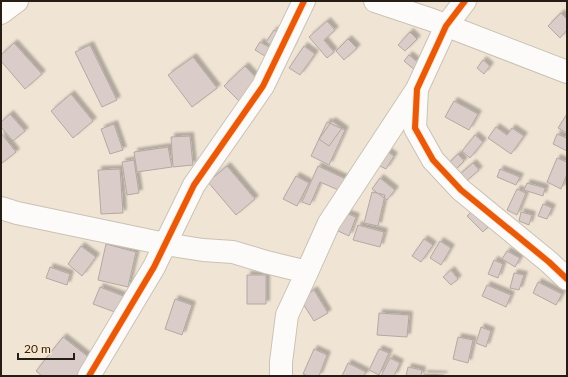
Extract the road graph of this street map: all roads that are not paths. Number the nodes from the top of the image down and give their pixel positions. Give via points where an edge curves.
1 (17, 1) edge
2 (304, 1) edge
3 (375, 1) edge
4 (465, 1) edge
5 (1, 13) edge
6 (446, 26) junction
7 (567, 72) edge
8 (417, 89) junction
9 (1, 208) edge
10 (165, 244) junction
11 (307, 272) junction
12 (567, 279) edge
13 (89, 376) edge
14 (280, 376) edge

1 - 5 street
2 - 10 street via 263,86 194,185
3 - 6 street
4 - 6 street
6 - 7 street
6 - 8 street
8 - 11 street via 329,223
8 - 12 street via 415,128 433,160 461,190
9 - 10 street via 17,214
10 - 11 street via 233,252
10 - 13 street via 154,268
11 - 14 street via 287,315

